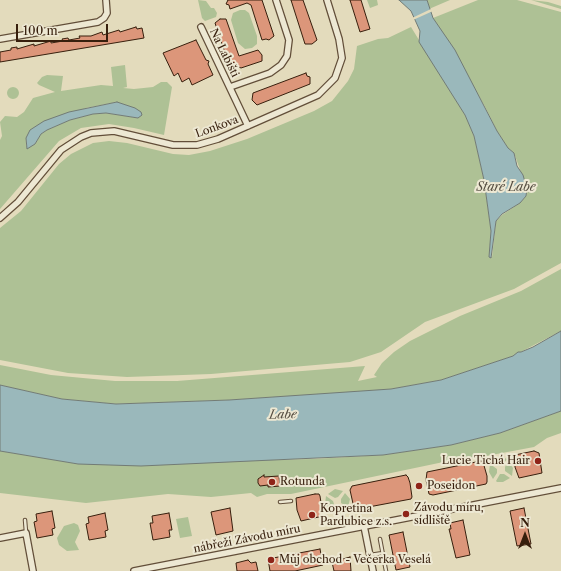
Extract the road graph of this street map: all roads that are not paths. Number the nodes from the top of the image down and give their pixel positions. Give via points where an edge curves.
1 (106, 0) edge
2 (276, 0) edge
3 (327, 0) edge
4 (201, 27) dead end
5 (0, 39) edge
6 (230, 87) junction
7 (248, 126) junction
8 (0, 218) edge
9 (561, 488) edge
10 (291, 501) dead end
11 (280, 502) dead end
12 (25, 520) dead end
13 (364, 526) junction
14 (26, 533) junction
15 (0, 538) edge
16 (380, 539) dead end
17 (382, 552) junction
18 (370, 555) junction
19 (33, 571) edge
20 (134, 571) edge
21 (373, 571) edge
22 (386, 571) edge

1 - 5 street via 107,13 98,22
2 - 6 street, Na Labišti via 289,40 287,56 281,65 270,72
3 - 7 street, Lonkova via 342,53 341,65 335,78 314,97
4 - 6 street, Na Labišti
6 - 7 street, Na Labišti
7 - 8 street, Lonkova via 206,143 189,146 172,145 114,131 91,133 61,150
9 - 13 street, nábřeží Závodu míru
10 - 11 lane
12 - 14 lane
13 - 18 street
13 - 20 street, nábřeží Závodu míru
14 - 15 street
14 - 19 street
16 - 17 lane
17 - 18 lane
17 - 22 lane
18 - 21 street

